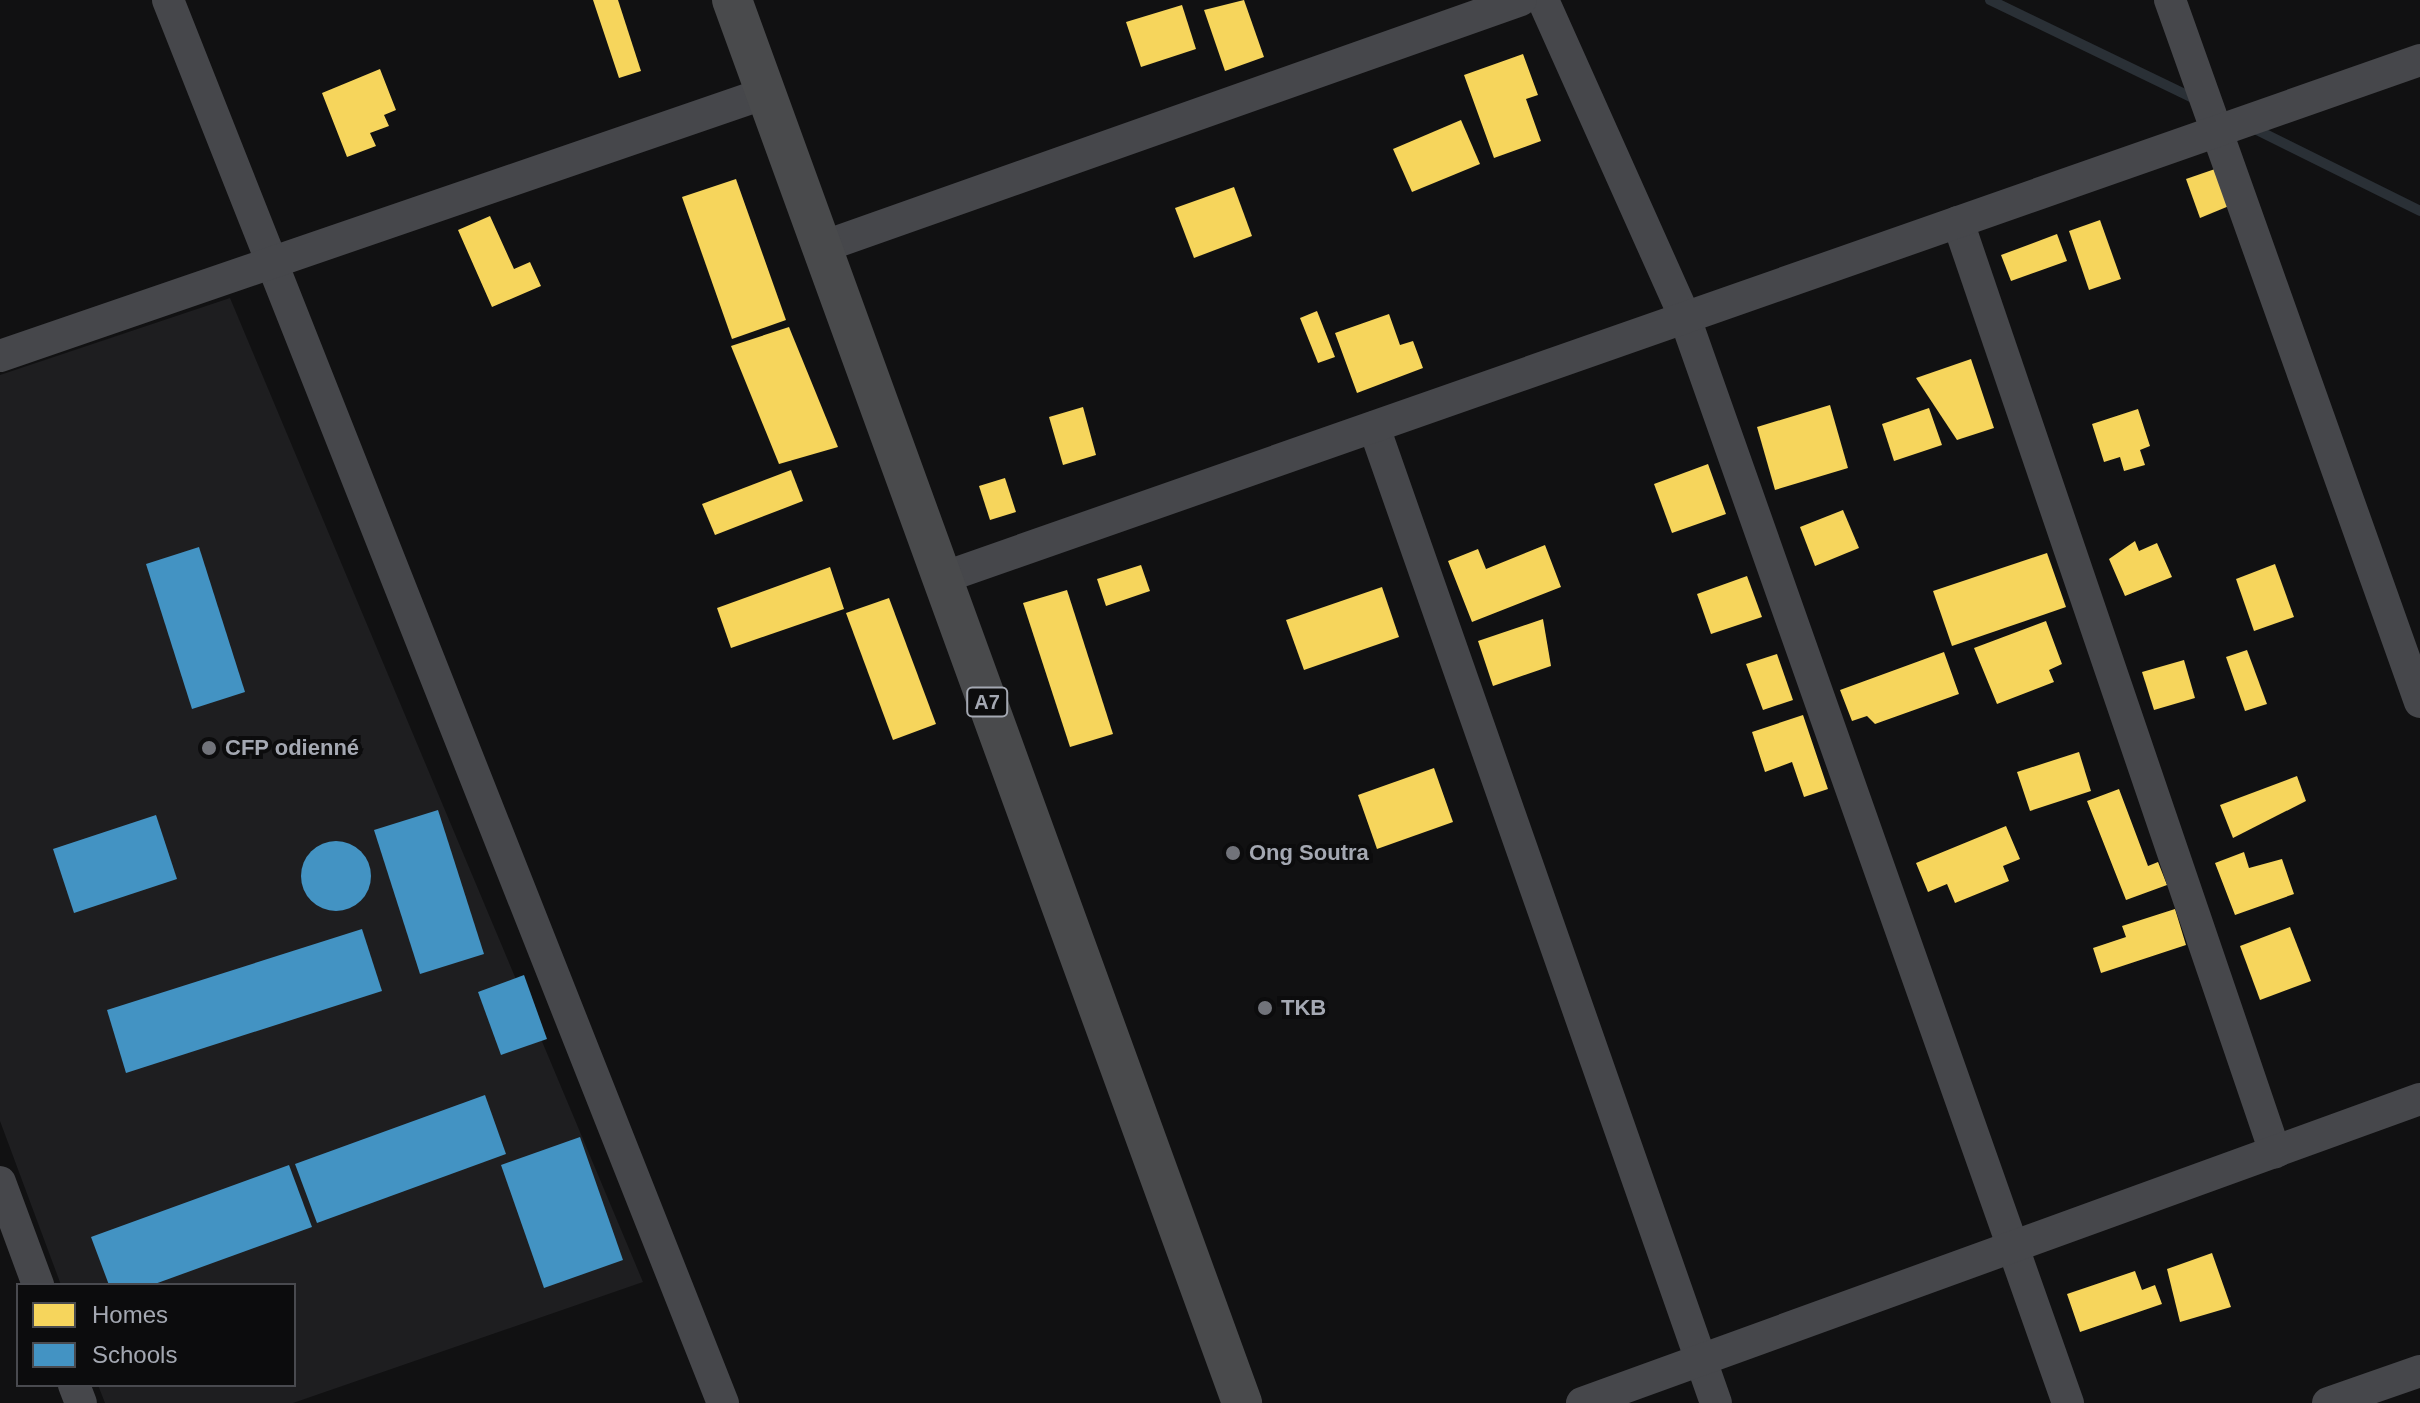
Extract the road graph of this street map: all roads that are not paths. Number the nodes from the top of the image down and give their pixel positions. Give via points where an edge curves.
1 (168, 0) edge
2 (732, 0) edge
3 (1521, 0) edge
4 (1543, 0) edge
5 (2170, 0) edge
6 (2420, 60) edge
7 (766, 93) junction
8 (2217, 131) junction
9 (1958, 222) junction
10 (822, 247) junction
11 (267, 265) junction
12 (1685, 318) junction
13 (0, 356) edge
14 (1374, 427) junction
15 (942, 578) junction
16 (2420, 702) edge
17 (2420, 1099) edge
18 (2275, 1152) junction
19 (0, 1182) edge
20 (2013, 1247) junction
21 (37, 1283) edge
22 (1701, 1360) junction
23 (2420, 1371) edge
24 (723, 1403) edge
25 (1242, 1403) edge
26 (1582, 1403) edge
27 (1716, 1403) edge
28 (2068, 1403) edge
29 (2328, 1403) edge

1 - 11 street
2 - 7 main road, A7
3 - 10 street
4 - 12 street
5 - 8 street
6 - 8 street
7 - 10 main road, A7
7 - 11 street
8 - 9 street
8 - 16 street
9 - 12 street
9 - 18 street
10 - 15 main road, A7
11 - 13 street
11 - 24 street
12 - 14 street
12 - 20 street
14 - 15 street
14 - 22 street
15 - 25 main road, A7
17 - 18 street
18 - 20 street
19 - 21 street
20 - 22 street
20 - 28 street
22 - 26 street
22 - 27 street
23 - 29 street

